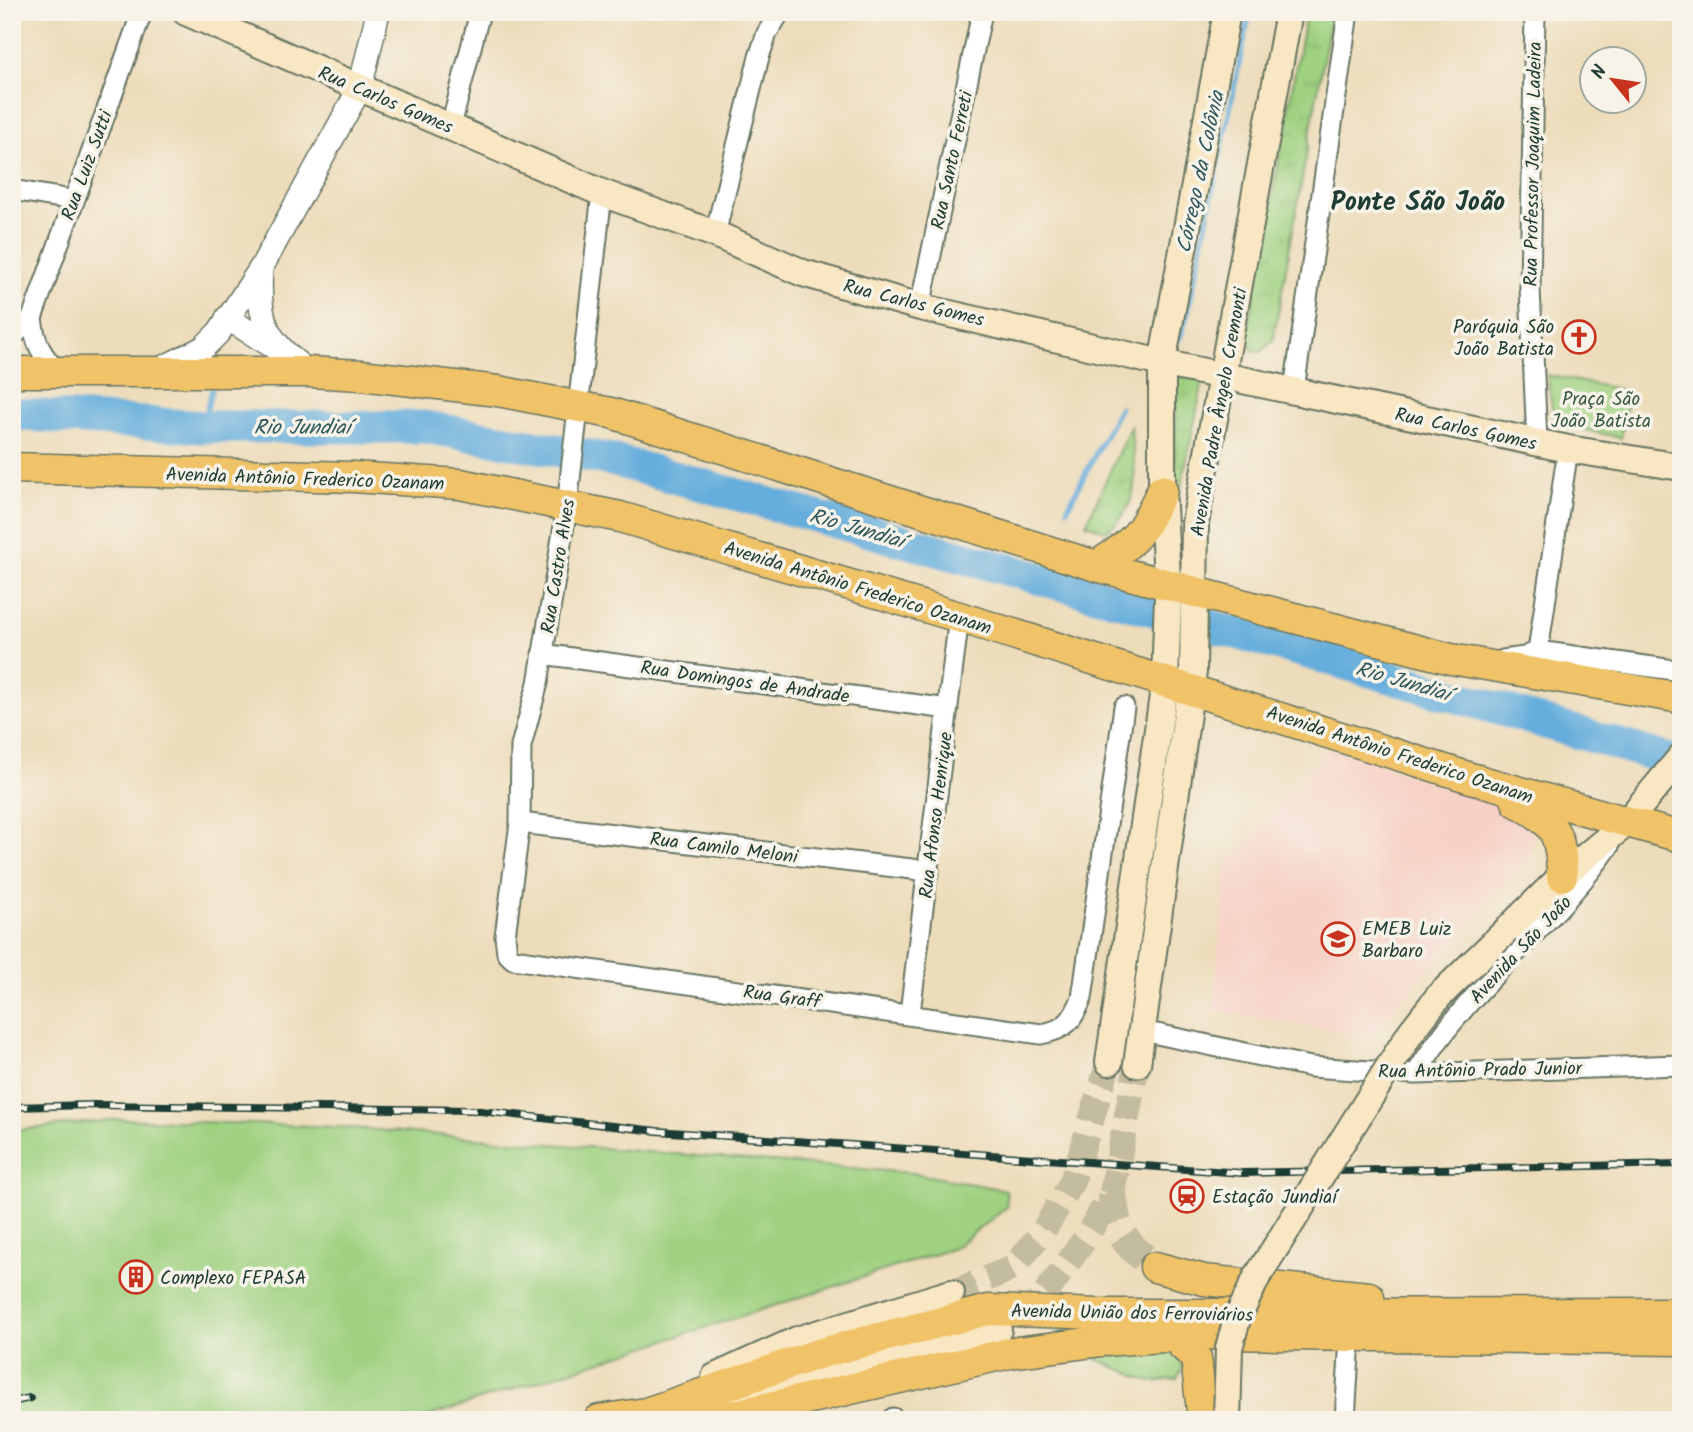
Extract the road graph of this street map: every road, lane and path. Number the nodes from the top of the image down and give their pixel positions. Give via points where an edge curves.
1 (142, 12) edge
2 (186, 12) edge
3 (378, 12) edge
4 (480, 12) edge
5 (780, 12) edge
6 (982, 12) edge
7 (1227, 12) edge
8 (1289, 12) edge
9 (1348, 12) edge
10 (1535, 12) edge
11 (226, 20) edge
12 (360, 88) junction
13 (451, 126) junction
14 (12, 190) edge
15 (602, 193) junction
16 (72, 200) junction
17 (715, 234) junction
18 (261, 268) junction
19 (920, 307) junction
20 (32, 318) junction
21 (228, 318) junction
22 (12, 337) edge
23 (279, 351) junction
24 (1162, 363) junction
25 (12, 372) edge
26 (309, 372) junction
27 (59, 373) junction
28 (154, 373) junction
29 (1224, 375) junction
30 (1294, 390) junction
31 (578, 416) junction
32 (1537, 442) junction
33 (1568, 449) junction
34 (1681, 467) edge
35 (12, 468) edge
36 (1162, 490) junction
37 (568, 498) junction
38 (1096, 566) junction
39 (1180, 594) junction
40 (959, 617) junction
41 (1538, 651) junction
42 (542, 654) junction
43 (1451, 659) junction
44 (1681, 671) edge
45 (1178, 676) junction
46 (1681, 698) edge
47 (1124, 707) dead end
48 (948, 709) junction
49 (1681, 757) edge
50 (1474, 779) junction
51 (520, 823) junction
52 (1625, 824) junction
53 (1681, 837) edge
54 (929, 871) junction
55 (1562, 876) junction
56 (505, 936) joint
57 (910, 1013) junction
58 (1157, 1034) dead end
59 (1110, 1062) tunnel mouth
60 (1137, 1064) tunnel mouth
61 (1681, 1065) edge
62 (1416, 1074) junction
63 (1155, 1268) tunnel mouth
64 (951, 1293) tunnel mouth
65 (1534, 1313) junction
66 (1681, 1314) edge
67 (998, 1330) tunnel mouth
68 (1174, 1337) junction
69 (1350, 1338) junction
70 (1681, 1340) edge
71 (608, 1418) edge
72 (703, 1420) edge
73 (713, 1420) edge
74 (1203, 1420) edge
75 (1227, 1420) edge
76 (1345, 1420) edge

1 - 16 street, Rua Luiz Sutti
2 - 11 main road, Rua Carlos Gomes
3 - 12 street
4 - 13 street
5 - 17 street via 767,33
6 - 19 street, Rua Santo Ferreti
7 - 24 main road, Avenida Padre Ângelo Cremonti
8 - 29 main road, Avenida Padre Ângelo Cremonti
9 - 30 street
10 - 32 street, Rua Professor Joaquim Ladeira via 1530,288
11 - 12 main road, Rua Carlos Gomes
12 - 13 main road, Rua Carlos Gomes
12 - 18 street
13 - 15 main road, Rua Carlos Gomes
14 - 16 street
15 - 17 main road, Rua Carlos Gomes
15 - 31 street, Rua Castro Alves
16 - 20 street, Rua Luiz Sutti
17 - 19 main road, Rua Carlos Gomes via 803,273
18 - 21 street
18 - 23 street via 258,300 262,320
19 - 24 main road, Rua Carlos Gomes
20 - 22 street, Rua Luiz Sutti
20 - 27 street via 34,340
21 - 23 street
21 - 28 street via 203,348
23 - 26 street
24 - 29 main road, Rua Carlos Gomes
24 - 36 main road, Avenida Padre Ângelo Cremonti
25 - 27 main road
26 - 28 main road
26 - 31 main road via 498,391
27 - 28 main road
29 - 30 main road, Rua Carlos Gomes
29 - 39 main road, Avenida Padre Ângelo Cremonti
30 - 32 main road, Rua Carlos Gomes
31 - 37 street, Rua Castro Alves
31 - 38 main road via 611,414
32 - 33 main road, Rua Carlos Gomes
33 - 34 main road, Rua Carlos Gomes
33 - 41 street
35 - 37 main road, Avenida Antônio Frederico Ozanam via 353,477
36 - 38 main road via 1145,528 1127,547
36 - 39 main road, Avenida Padre Ângelo Cremonti
37 - 40 main road, Avenida Antônio Frederico Ozanam
37 - 42 street, Rua Castro Alves
38 - 39 main road
39 - 43 main road
39 - 45 main road, Avenida Padre Ângelo Cremonti
40 - 45 main road, Avenida Antônio Frederico Ozanam
40 - 48 street, Rua Afonso Henrique
41 - 43 street via 1503,660
41 - 44 street
42 - 48 street, Rua Domingos de Andrade
42 - 51 street, Rua Castro Alves via 521,746
43 - 46 main road
45 - 50 main road, Avenida Antônio Frederico Ozanam
45 - 59 main road, Avenida Padre Ângelo Cremonti
45 - 60 main road, Avenida Padre Ângelo Cremonti
47 - 57 street, Rua Graff via 1082,998 1073,1020 1058,1031 1041,1034
48 - 54 street, Rua Afonso Henrique
49 - 52 main road, Avenida São João
50 - 52 main road, Avenida Antônio Frederico Ozanam
50 - 55 main road via 1544,816 1554,828 1561,850
51 - 54 street, Rua Camilo Meloni
51 - 56 street, Rua Castro Alves
52 - 53 main road, Avenida Antônio Frederico Ozanam
52 - 55 main road, Avenida São João
52 - 62 street, Avenida São João via 1555,914 1439,1035
54 - 57 street, Rua Afonso Henrique
55 - 75 main road, Avenida São João, bridge via 1439,996 1411,1032 1258,1277 1237,1319 1229,1348
56 - 57 street, Rua Graff via 507,953 520,960
58 - 62 street, Rua Antônio Prado Junior via 1311,1067
61 - 62 street, Rua Antônio Prado Junior
63 - 65 main road via 1204,1280
64 - 71 main road via 797,1340 679,1394
65 - 66 main road, Avenida União dos Ferroviários
65 - 71 main road, Avenida União dos Ferroviários via 988,1310 821,1353 646,1413
67 - 72 main road via 820,1374 727,1403
68 - 69 main road, Avenida União dos Ferroviários
68 - 73 main road, Avenida União dos Ferroviários via 1010,1353
68 - 74 main road via 1196,1358
69 - 70 main road, Avenida União dos Ferroviários
69 - 76 street

